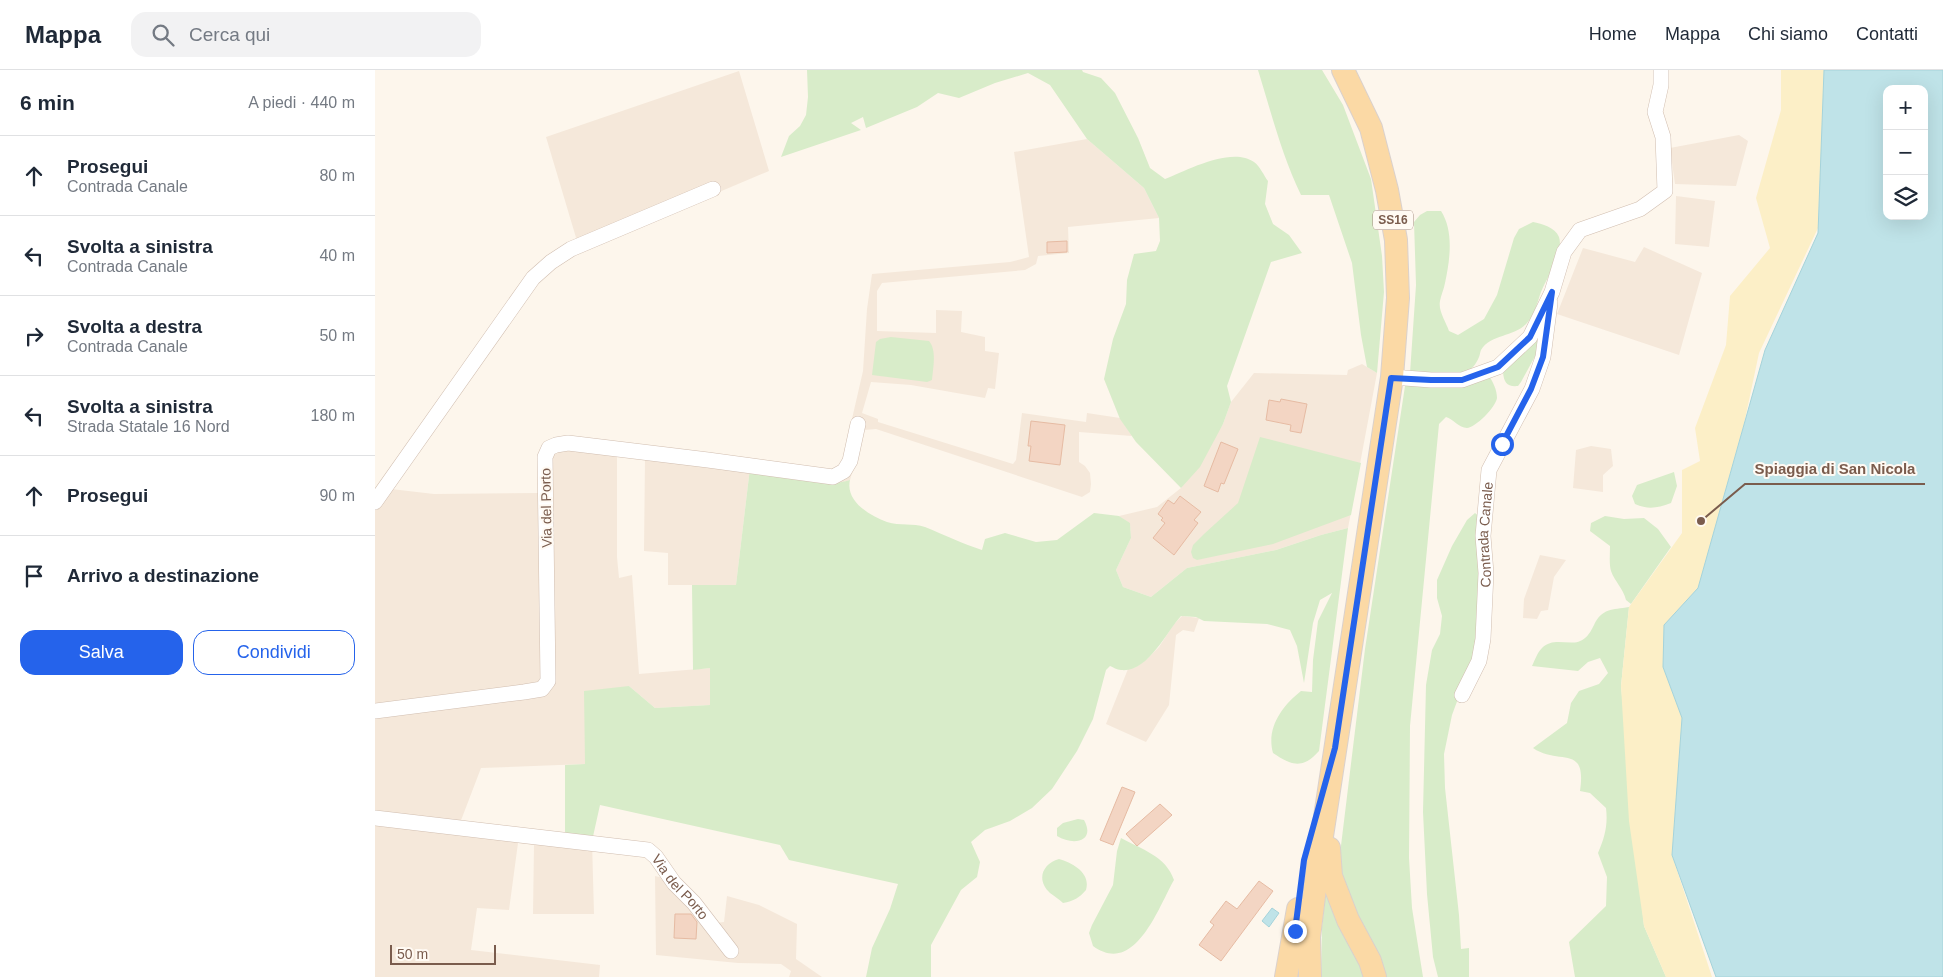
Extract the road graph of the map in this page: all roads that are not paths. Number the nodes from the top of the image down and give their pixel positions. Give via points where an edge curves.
1 (1343, 70) edge
2 (1661, 70) edge
3 (713, 189) dead end
4 (1552, 292) junction
5 (1391, 378) junction
6 (858, 424) dead end
7 (375, 502) edge
8 (1462, 695) dead end
9 (375, 712) edge
10 (1335, 748) junction
11 (1326, 806) junction
12 (375, 818) edge
13 (731, 951) dead end
14 (1286, 977) edge
15 (1310, 977) edge
16 (1375, 977) edge

1 - 5 main road, SS16 via 1371,128 1396,240 1398,298
2 - 4 street, Contrada Canale via 1655,112 1663,137 1665,190 1639,209 1580,230 1564,252
3 - 7 street via 571,249 533,278
4 - 5 street, Contrada Canale via 1530,337 1498,367 1462,380
4 - 8 street, Contrada Canale via 1540,365 1528,396 1489,470 1483,536 1486,573 1483,639 1479,661
5 - 10 main road, SS16
6 - 9 street, Via del Porto via 850,461 844,471 833,477 568,443 549,448 545,457 548,681 542,689
10 - 11 main road, SS16
10 - 14 main road via 1304,860
11 - 15 main road, SS16 via 1309,937
11 - 16 main road via 1331,876
12 - 13 street, Via del Porto via 648,850

